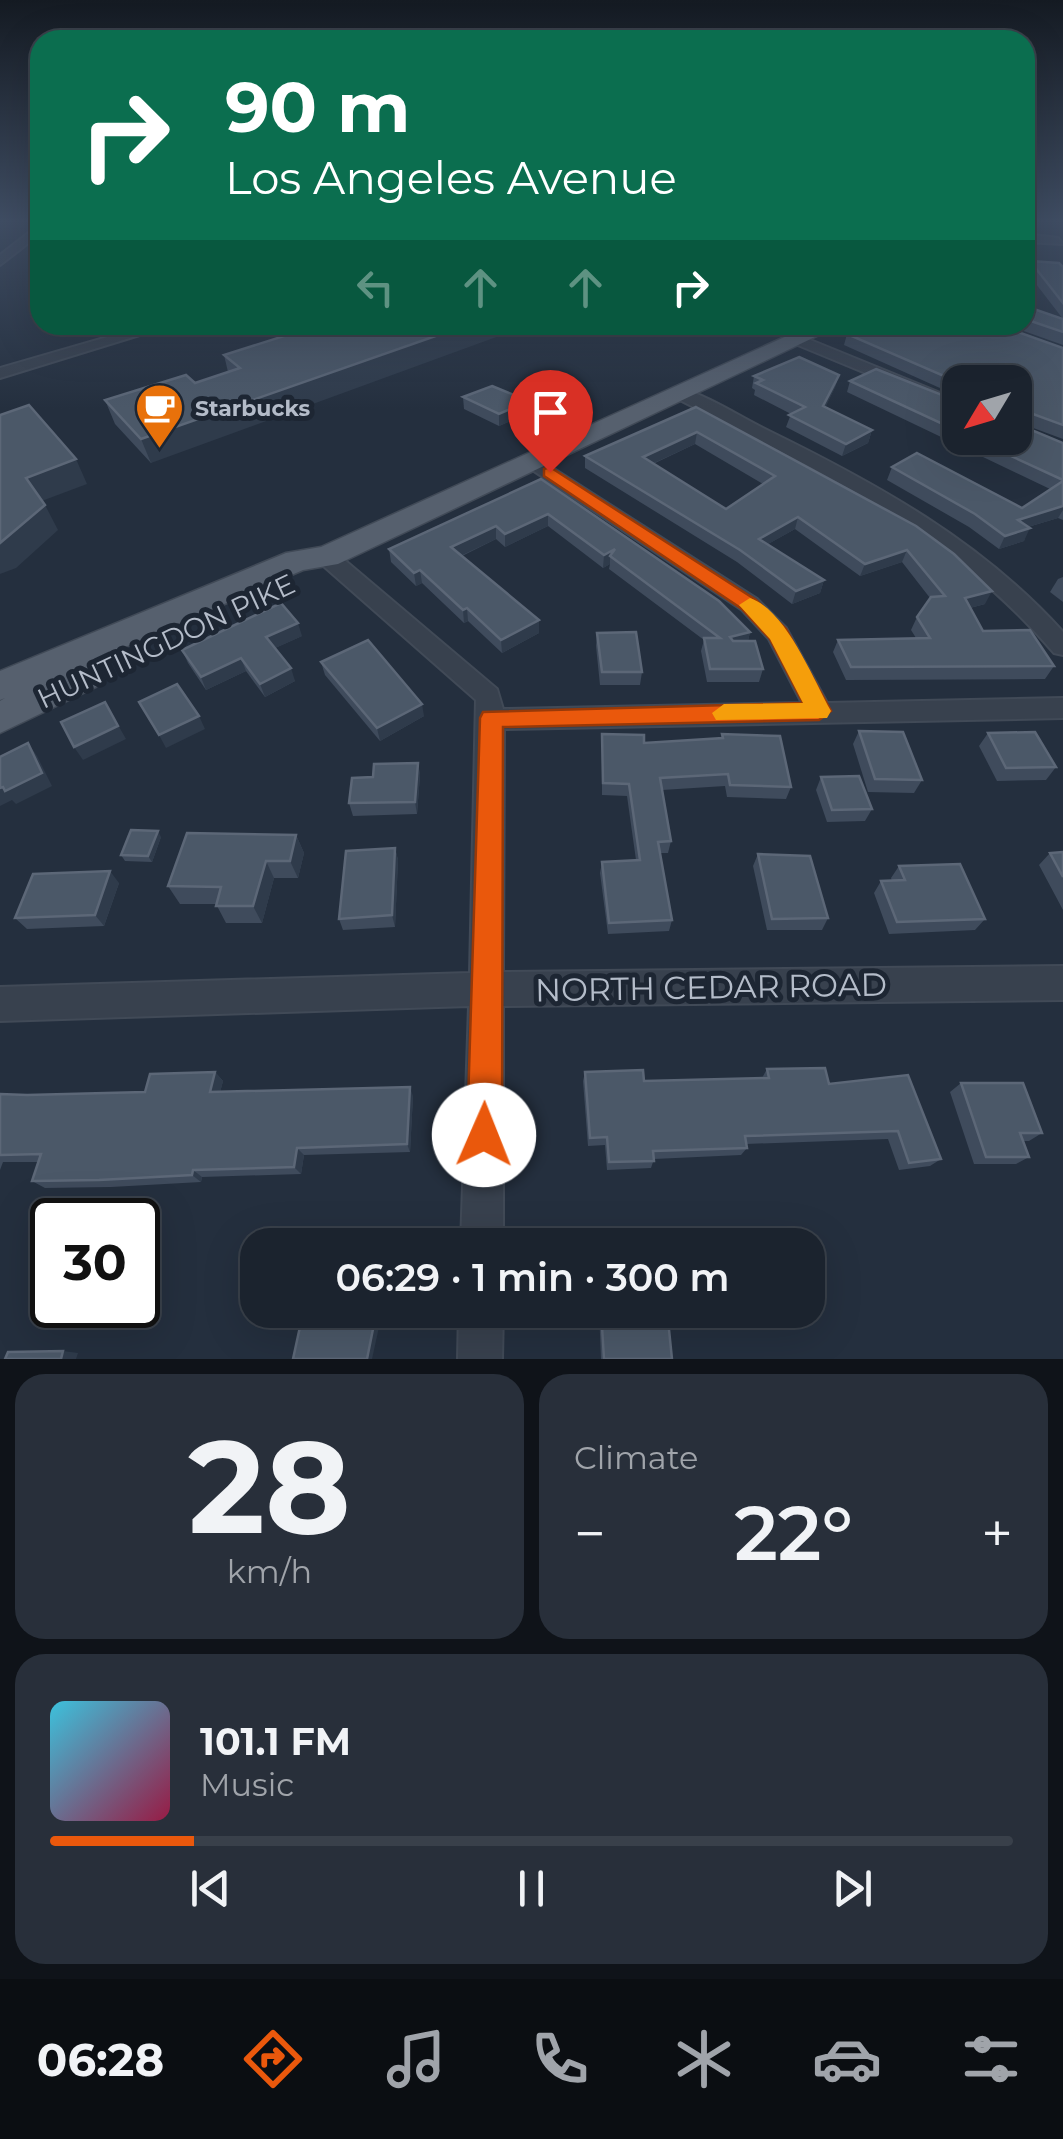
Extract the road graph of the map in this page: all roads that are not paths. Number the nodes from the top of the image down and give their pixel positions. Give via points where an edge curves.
1 (107, 335) edge
2 (131, 335) edge
3 (808, 335) edge
4 (798, 340) junction
5 (100, 344) junction
6 (0, 372) edge
7 (680, 393) junction
8 (942, 400) edge
9 (532, 461) junction
10 (327, 557) junction
11 (1063, 648) edge
12 (0, 686) edge
13 (1063, 708) edge
14 (819, 711) junction
15 (0, 718) edge
16 (492, 718) junction
17 (1063, 983) edge
18 (489, 989) junction
19 (0, 1004) edge
20 (482, 1228) edge
21 (481, 1328) edge
22 (480, 1359) edge

1 - 5 street
2 - 5 street
3 - 4 main road, HUNTINGDON PIKE
4 - 7 main road, HUNTINGDON PIKE
4 - 8 street
5 - 6 street
7 - 9 main road, HUNTINGDON PIKE
7 - 11 street via 940,534 1042,620
9 - 10 main road, HUNTINGDON PIKE
9 - 14 street via 749,604 778,634
10 - 12 main road, HUNTINGDON PIKE via 297,560
10 - 15 main road, HUNTINGDON PIKE via 309,574
10 - 16 street via 488,696
13 - 14 street
14 - 16 street
16 - 18 street
17 - 18 street, NORTH CEDAR ROAD
18 - 19 street, NORTH CEDAR ROAD
18 - 20 street
21 - 22 street

